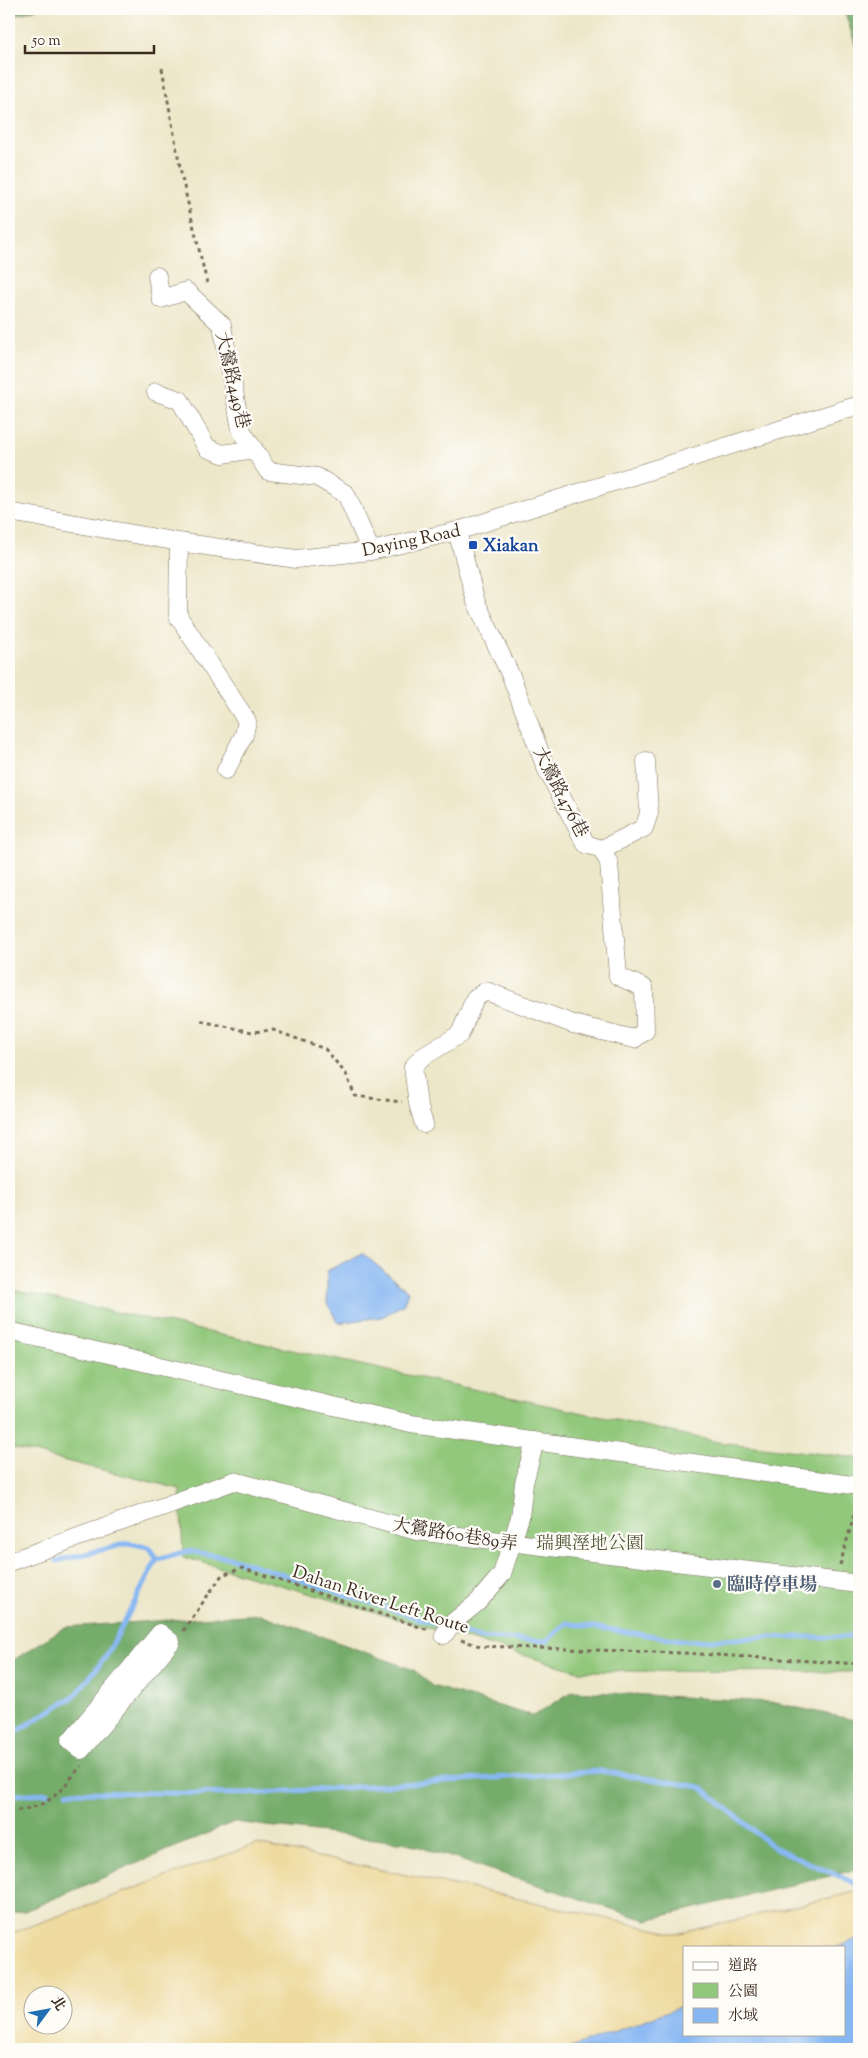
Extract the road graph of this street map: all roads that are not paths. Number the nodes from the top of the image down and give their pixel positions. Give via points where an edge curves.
1 (157, 276) dead end
2 (156, 392) dead end
3 (859, 405) edge
4 (254, 449) junction
5 (9, 512) edge
6 (457, 532) junction
7 (178, 542) junction
8 (371, 551) junction
9 (646, 761) dead end
10 (226, 770) dead end
11 (602, 849) junction
12 (424, 1124) dead end
13 (9, 1331) edge
14 (535, 1441) junction
15 (859, 1486) edge
16 (511, 1544) junction
17 (9, 1562) edge
18 (859, 1584) edge
19 (444, 1635) road end
20 (84, 1755) joint

1 - 4 street, 大鶯路449巷 via 161,299 186,291 222,326 242,430
2 - 4 street via 180,400 207,448 223,454
3 - 6 street, Daying Road
4 - 8 street, 大鶯路449巷 via 268,471 317,477 346,494
5 - 7 street, Daying Road
6 - 8 street, Daying Road
6 - 11 street, 大鶯路476巷 via 476,602 511,676 546,768 586,844
7 - 8 street, Daying Road via 296,559
7 - 10 street via 178,616 247,721 244,735
9 - 11 street via 649,813 644,828
11 - 12 street, 大鶯路476巷 via 609,863 618,976 644,988 645,1031 634,1039 573,1024 486,991 475,998 460,1034 421,1058 413,1067
13 - 14 street via 411,1424
14 - 15 street
14 - 16 street via 524,1483 520,1517
16 - 17 street, 大鶯路60巷89弄 via 417,1531 234,1481
16 - 18 street, 大鶯路60巷89弄
16 - 19 street via 502,1574
20 - 20 street via 70,1741 160,1633 171,1642

